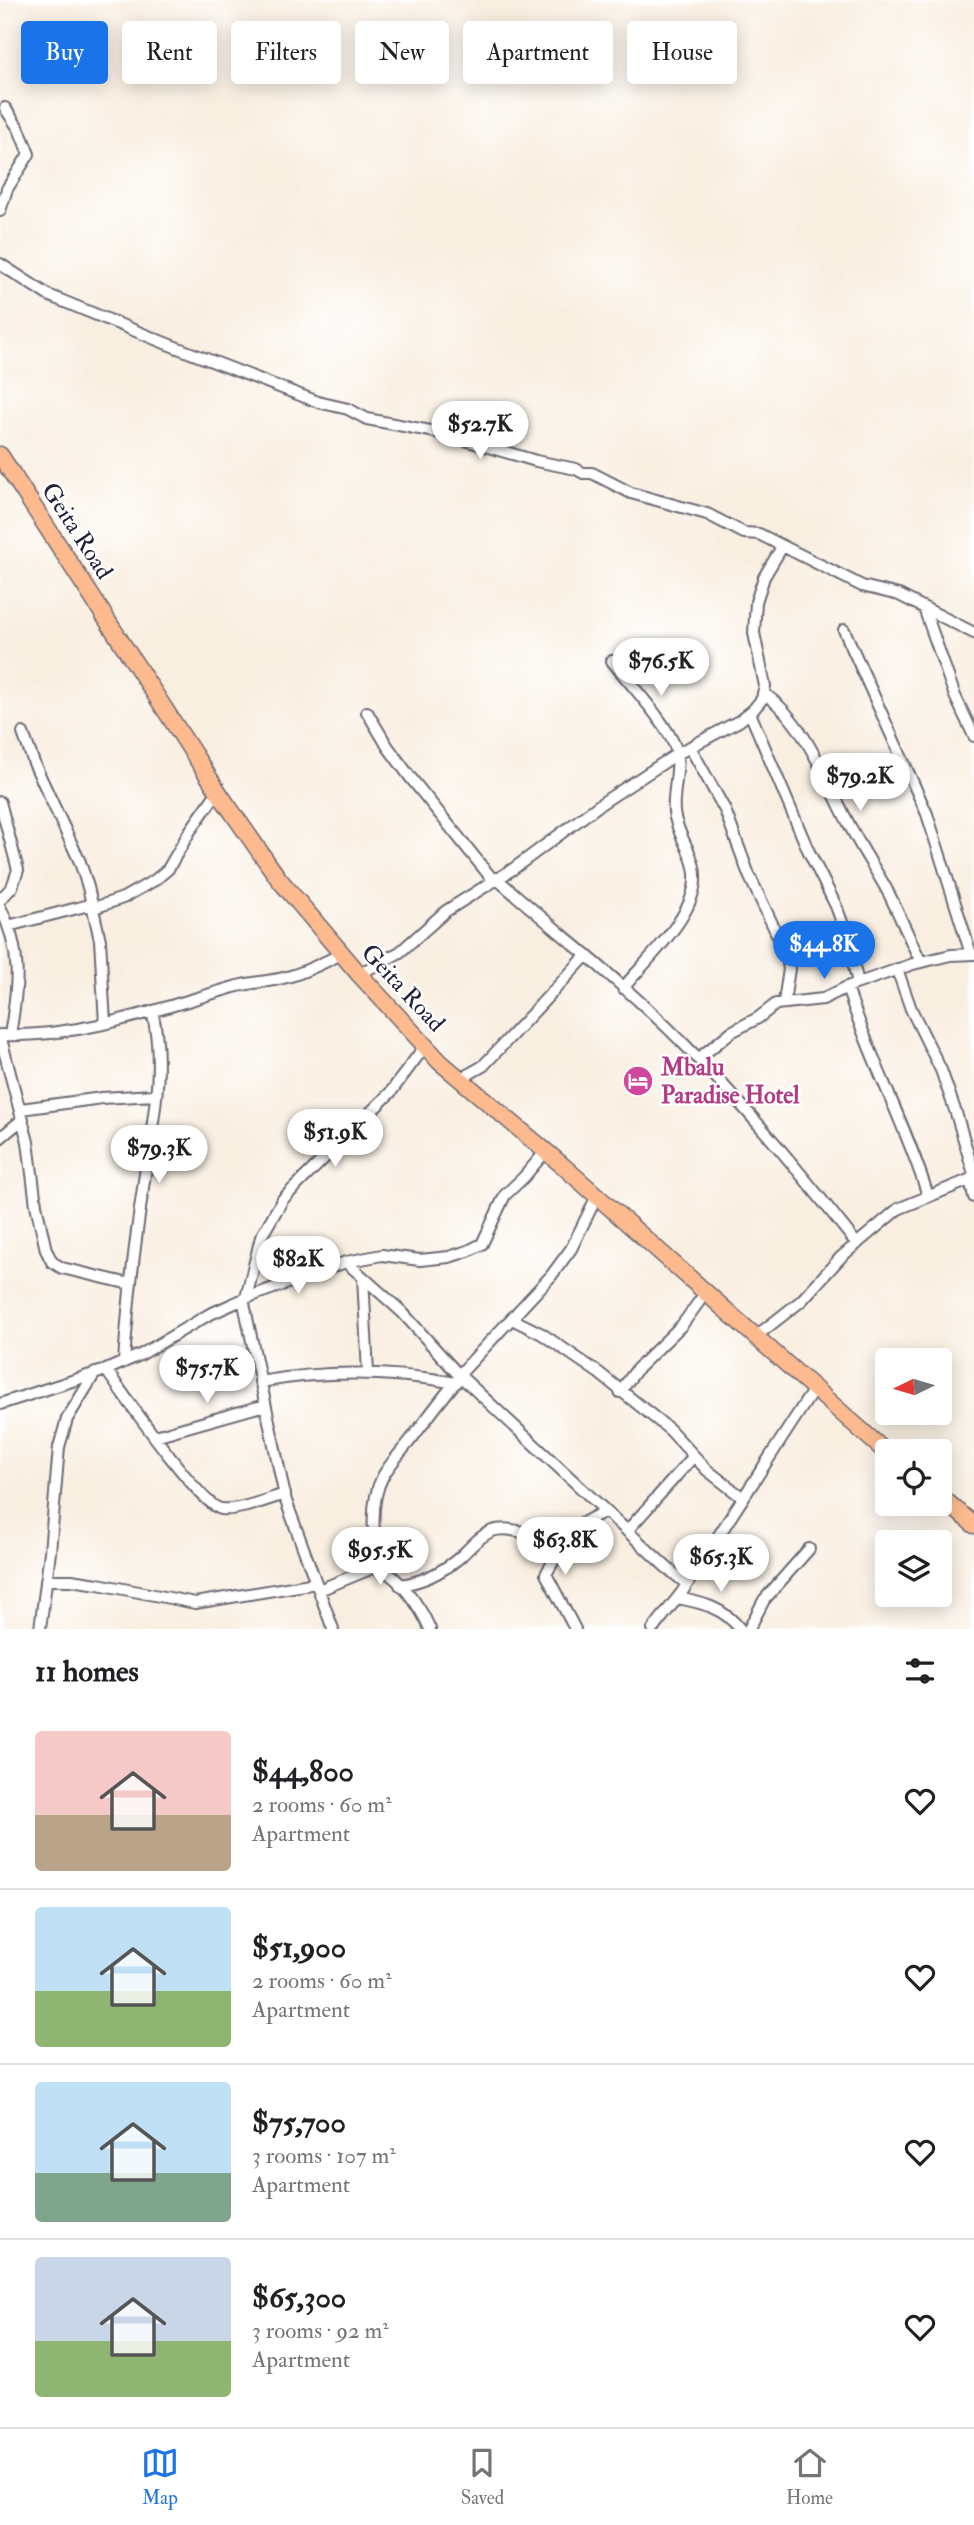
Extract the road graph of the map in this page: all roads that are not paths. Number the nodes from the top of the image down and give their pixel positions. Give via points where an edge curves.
1 (5, 108) dead end
2 (0, 211) edge
3 (0, 264) edge
4 (0, 455) edge
5 (782, 547) junction
6 (924, 608) junction
7 (844, 630) dead end
8 (974, 633) edge
9 (612, 661) dead end
10 (763, 693) junction
11 (367, 712) dead end
12 (750, 713) junction
13 (23, 733) dead end
14 (974, 736) edge
15 (690, 747) junction
16 (677, 754) junction
17 (218, 791) junction
18 (0, 802) edge
19 (495, 879) junction
20 (0, 901) edge
21 (94, 906) junction
22 (0, 908) edge
23 (8, 926) junction
24 (341, 954) junction
25 (972, 954) edge
26 (586, 956) junction
27 (921, 962) junction
28 (897, 970) junction
29 (359, 974) junction
30 (852, 985) junction
31 (623, 988) junction
32 (784, 1002) junction
33 (152, 1011) junction
34 (105, 1023) junction
35 (4, 1035) edge
36 (425, 1046) junction
37 (698, 1059) junction
38 (460, 1079) junction
39 (155, 1095) junction
40 (22, 1114) junction
41 (0, 1138) edge
42 (546, 1151) junction
43 (973, 1177) edge
44 (597, 1196) junction
45 (928, 1196) junction
46 (974, 1197) edge
47 (857, 1244) junction
48 (345, 1262) junction
49 (363, 1277) junction
50 (130, 1284) junction
51 (706, 1292) junction
52 (245, 1298) junction
53 (512, 1319) junction
54 (755, 1337) junction
55 (124, 1362) junction
56 (101, 1371) junction
57 (368, 1373) junction
58 (459, 1378) junction
59 (260, 1382) junction
60 (814, 1389) junction
61 (620, 1392) junction
62 (0, 1404) edge
63 (265, 1405) junction
64 (156, 1436) junction
65 (875, 1442) edge
66 (693, 1457) junction
67 (285, 1494) junction
68 (743, 1498) junction
69 (952, 1506) edge
70 (606, 1511) junction
71 (974, 1525) edge
72 (574, 1526) junction
73 (627, 1531) junction
74 (809, 1549) dead end
75 (379, 1568) junction
76 (46, 1580) junction
77 (687, 1584) junction
78 (400, 1585) junction
79 (317, 1586) junction
80 (678, 1598) junction
81 (40, 1629) edge
82 (333, 1629) edge
83 (430, 1629) edge
84 (575, 1629) edge
85 (653, 1629) edge
86 (740, 1629) edge
87 (749, 1629) edge

1 - 2 street via 29,154 7,189
3 - 5 street via 48,295 318,402 367,419 576,468 631,493 707,514
4 - 17 highway, Geita Road
5 - 6 street via 862,586 900,595
5 - 10 street via 756,602 754,633
6 - 8 street
6 - 14 street
7 - 25 street via 927,814
9 - 16 street via 659,719
10 - 12 street
10 - 27 street via 790,717 828,781
11 - 19 street via 410,777
12 - 15 street
12 - 30 street via 836,906
13 - 21 street via 80,862
15 - 16 street
15 - 32 street via 724,810 786,953 789,969
16 - 19 street
16 - 31 street via 674,812 696,884 677,925
17 - 21 street via 168,869 123,898
17 - 24 highway, Geita Road via 278,878
18 - 20 street via 18,870
19 - 26 street
19 - 29 street via 446,911 400,952
21 - 23 street
21 - 34 street
22 - 23 street
23 - 35 street via 17,956 18,988
24 - 29 highway, Geita Road
24 - 33 street via 286,977 236,986
25 - 27 street
26 - 31 street
26 - 38 street via 483,1066
27 - 28 street
28 - 30 street
28 - 43 street via 941,1070
29 - 36 highway, Geita Road
30 - 32 street via 823,999
30 - 45 street via 855,1012
31 - 37 street
32 - 37 street via 731,1032
33 - 34 street
33 - 39 street via 159,1052
34 - 35 street via 35,1036
35 - 40 street
36 - 38 highway, Geita Road
36 - 52 street via 390,1093 282,1199 261,1237
37 - 47 street via 786,1153
38 - 42 highway, Geita Road
39 - 40 street via 102,1098
39 - 50 street
40 - 41 street
40 - 50 street via 41,1232 52,1262
42 - 44 highway, Geita Road
42 - 48 street via 505,1195 482,1244 449,1257 421,1260 382,1255
43 - 45 street
43 - 46 street
44 - 51 highway, Geita Road
44 - 53 street via 571,1249
45 - 47 street via 898,1209
47 - 54 street via 801,1301
48 - 49 street
48 - 52 street
49 - 57 street
49 - 58 street via 402,1312
50 - 55 street
51 - 54 highway, Geita Road
51 - 61 street
52 - 55 street
52 - 59 street
53 - 58 street
53 - 61 street via 566,1350
54 - 60 highway, Geita Road
55 - 56 street
56 - 62 street
56 - 64 street
56 - 76 street via 67,1419 59,1447
57 - 58 street
57 - 59 street via 306,1374
58 - 70 street
58 - 75 street via 383,1476 374,1509
59 - 63 street
60 - 65 highway, Geita Road
60 - 68 street
61 - 66 street via 670,1430
63 - 64 street
63 - 67 street
64 - 67 street via 194,1488 218,1508
66 - 68 street
66 - 73 street
67 - 79 street
68 - 77 street
69 - 71 highway
70 - 72 street
70 - 73 street
72 - 78 street via 550,1536 492,1531 442,1571
72 - 84 street via 546,1574
73 - 77 street
74 - 87 street via 764,1600
75 - 78 street
75 - 79 street
76 - 79 street via 85,1582 195,1603
76 - 81 street
77 - 80 street
78 - 83 street
79 - 82 street
80 - 85 street
80 - 86 street via 709,1605 731,1617

